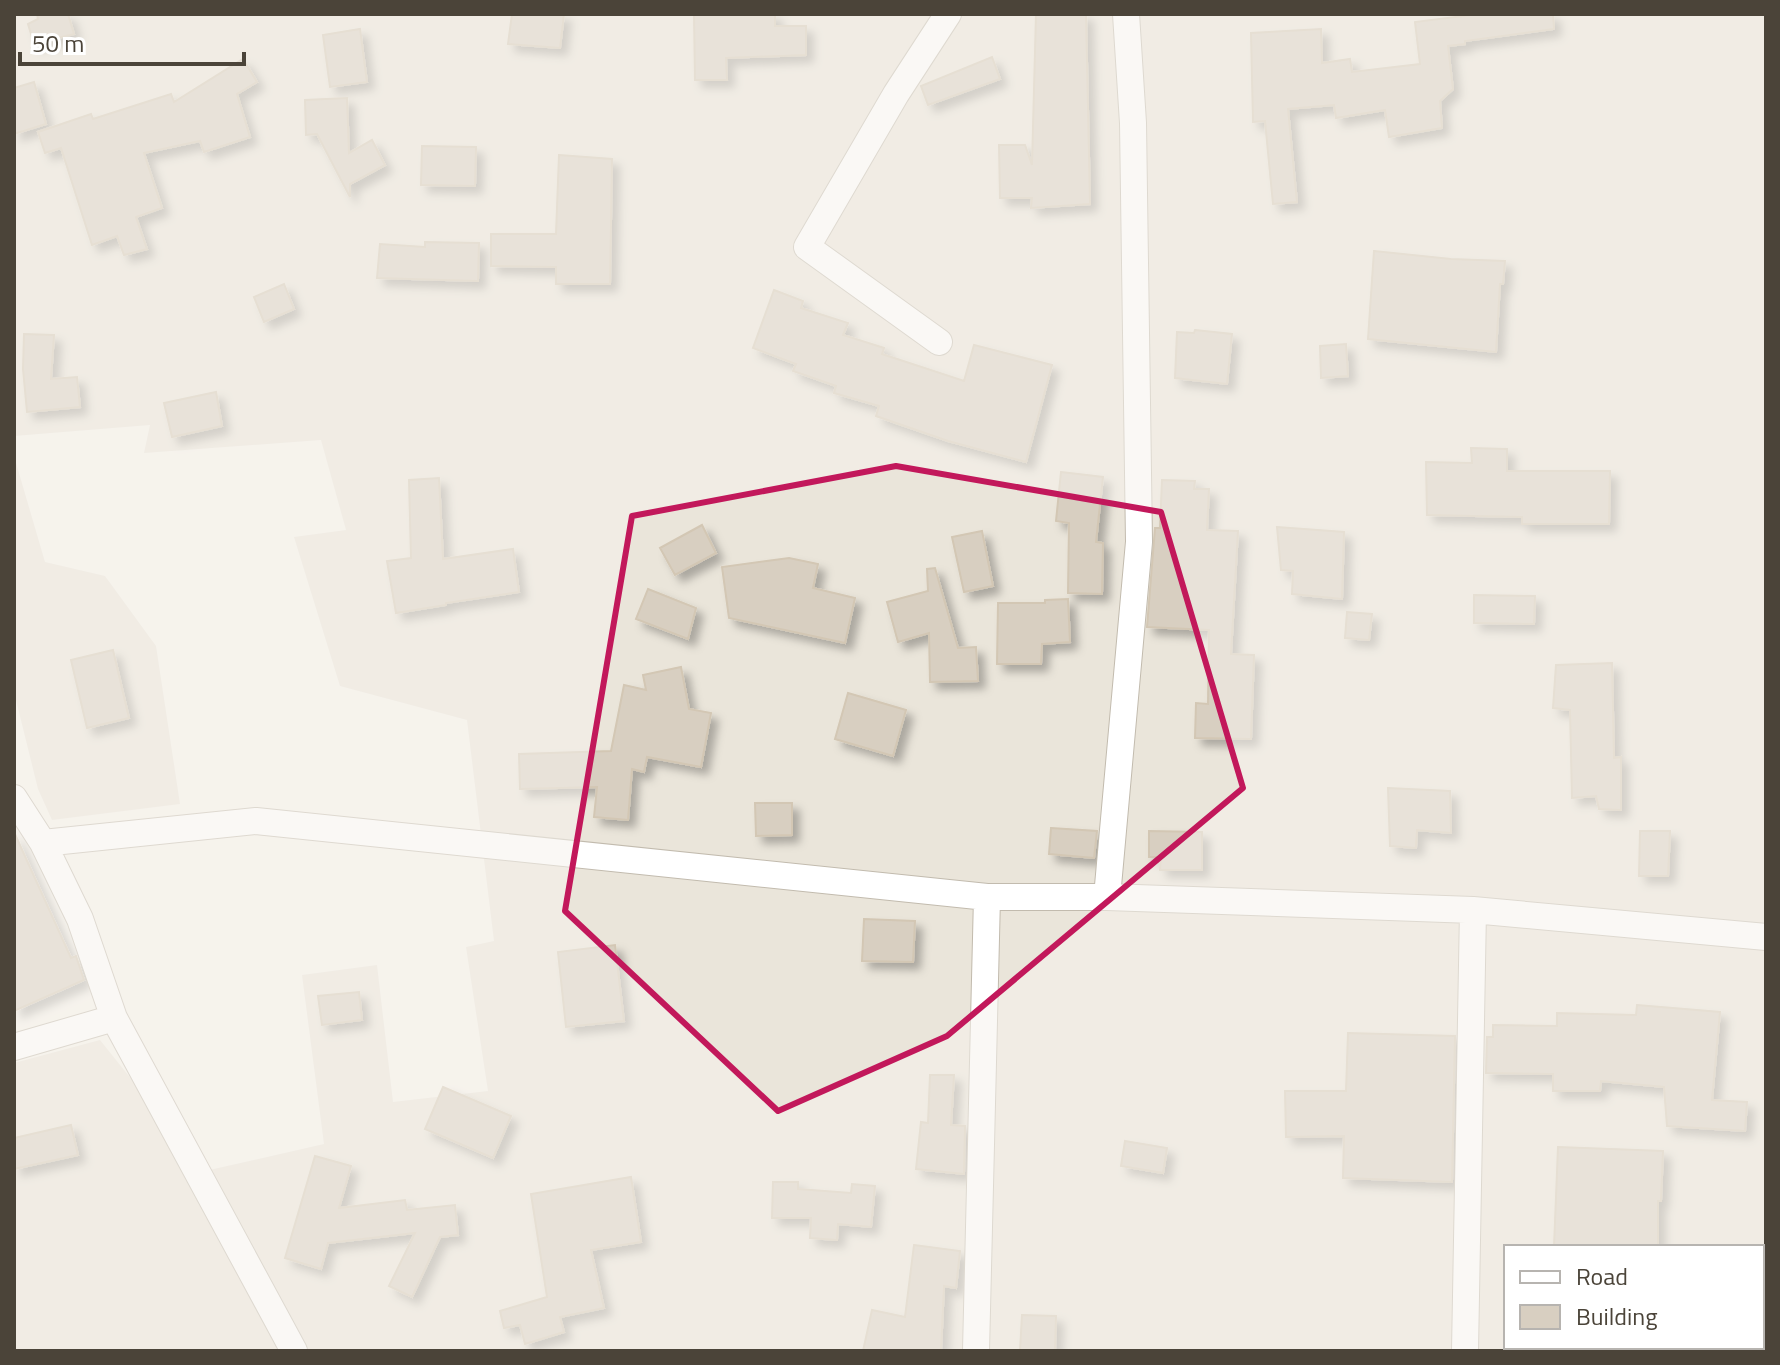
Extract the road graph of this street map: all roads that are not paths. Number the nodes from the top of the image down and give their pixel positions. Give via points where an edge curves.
1 (948, 14) edge
2 (1126, 14) edge
3 (939, 342) dead end
4 (14, 798) edge
5 (43, 843) junction
6 (987, 897) junction
7 (1107, 897) junction
8 (1473, 910) junction
9 (1766, 937) edge
10 (114, 1018) junction
11 (14, 1047) edge
12 (294, 1351) edge
13 (976, 1351) edge
14 (1465, 1351) edge

1 - 3 street via 807,247
2 - 7 street via 1133,123 1139,542
4 - 5 street
5 - 6 street via 256,821
5 - 10 street via 80,919
6 - 7 street
6 - 13 street
7 - 8 street
8 - 9 street
8 - 14 street
10 - 11 street
10 - 12 street

